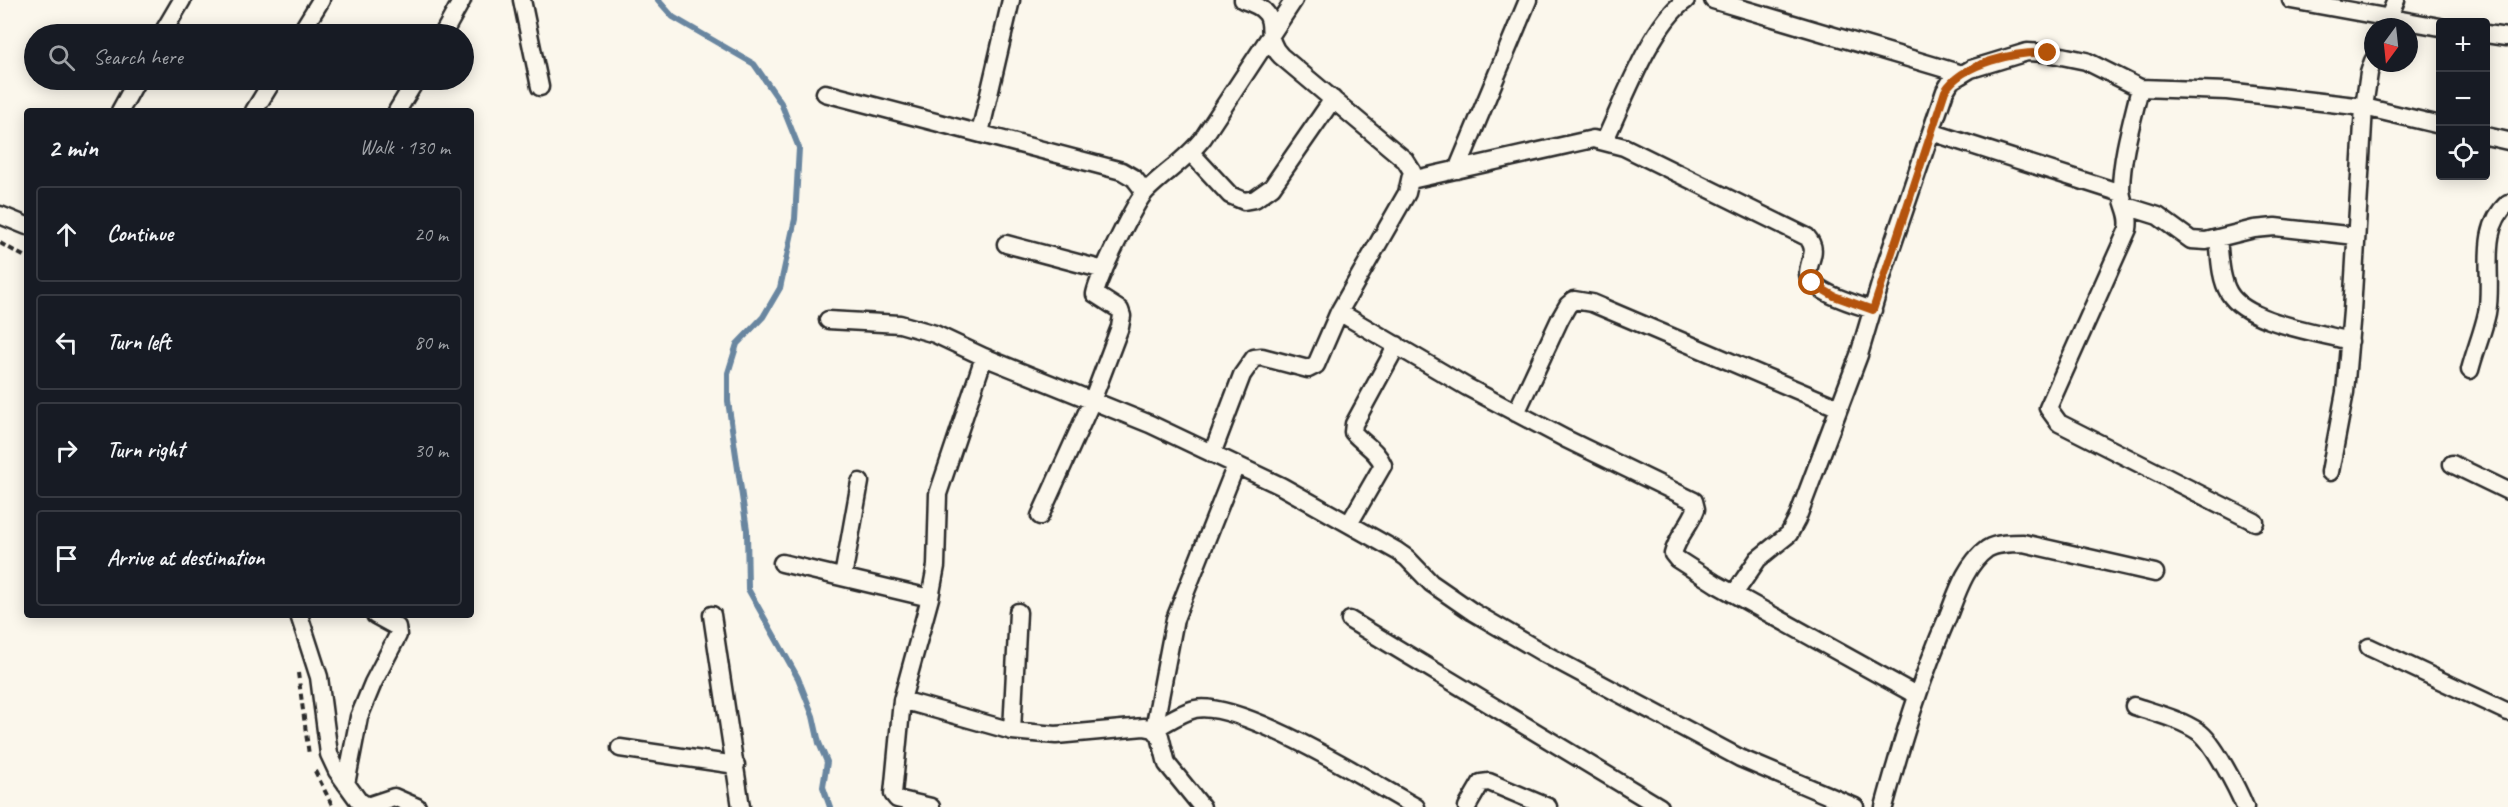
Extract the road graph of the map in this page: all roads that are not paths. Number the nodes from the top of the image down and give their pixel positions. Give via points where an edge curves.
1 (182, 0) edge
2 (321, 0) edge
3 (462, 0) edge
4 (522, 0) edge
5 (1011, 0) edge
6 (1243, 0) edge
7 (1294, 0) edge
8 (1528, 0) edge
9 (1686, 0) edge
10 (1713, 0) edge
11 (2291, 0) edge
12 (2396, 0) edge
13 (2366, 18) edge
14 (2389, 18) edge
15 (168, 24) edge
16 (306, 24) edge
17 (449, 24) edge
18 (2418, 25) edge
19 (2436, 27) edge
20 (1271, 32) junction
21 (2490, 35) edge
22 (2506, 37) dead end
23 (2371, 72) edge
24 (1962, 74) junction
25 (540, 87) dead end
26 (2140, 88) junction
27 (132, 90) edge
28 (267, 90) edge
29 (410, 90) edge
30 (825, 93) dead end
31 (1333, 99) junction
32 (2364, 107) junction
33 (122, 108) edge
34 (257, 108) edge
35 (399, 108) edge
36 (2436, 124) edge
37 (1931, 132) junction
38 (980, 133) junction
39 (2490, 137) edge
40 (1605, 140) junction
41 (2508, 141) edge
42 (1191, 153) junction
43 (1457, 170) junction
44 (1411, 180) junction
45 (1145, 192) junction
46 (2123, 199) junction
47 (2508, 203) edge
48 (0, 215) edge
49 (24, 225) edge
50 (2356, 236) junction
51 (2218, 238) junction
52 (1006, 244) dead end
53 (1104, 270) junction
54 (1873, 310) junction
55 (1339, 312) junction
56 (828, 320) dead end
57 (2350, 341) junction
58 (1397, 345) junction
59 (984, 357) junction
60 (2470, 370) dead end
61 (1092, 400) junction
62 (1839, 408) junction
63 (1516, 413) junction
64 (1212, 454) junction
65 (2452, 464) dead end
66 (1236, 465) junction
67 (2330, 472) dead end
68 (860, 482) dead end
69 (2508, 491) edge
70 (1040, 516) dead end
71 (2255, 522) dead end
72 (1349, 524) junction
73 (782, 563) dead end
74 (2155, 573) dead end
75 (843, 577) junction
76 (1734, 594) junction
77 (930, 598) junction
78 (1018, 612) dead end
79 (712, 615) dead end
80 (299, 618) edge
81 (380, 618) edge
82 (1350, 620) dead end
83 (2368, 647) dead end
84 (1916, 695) junction
85 (902, 700) junction
86 (2134, 706) dead end
87 (2508, 712) edge
88 (1154, 729) junction
89 (1012, 731) junction
90 (620, 748) dead end
91 (736, 765) junction
92 (346, 784) junction
93 (417, 807) edge
94 (741, 807) edge
95 (931, 807) edge
96 (1202, 807) edge
97 (1416, 807) edge
98 (1467, 807) edge
99 (1548, 807) edge
100 (1660, 807) edge
101 (1855, 807) edge
102 (1884, 807) edge
103 (2245, 807) edge

1 - 15 street
2 - 16 street
3 - 17 street
4 - 25 street
5 - 38 street
6 - 20 street via 1269,14
7 - 20 street
8 - 43 street
9 - 40 street via 1644,57
10 - 24 street
11 - 13 street
12 - 14 street
18 - 19 street
20 - 31 street via 1274,49
20 - 42 street
21 - 22 street
23 - 32 street
24 - 26 street via 2027,52 2048,53 2086,60
24 - 37 street via 1945,91
26 - 32 street via 2227,92
26 - 46 street via 2123,157
27 - 33 street
28 - 34 street
29 - 35 street
30 - 38 street
31 - 42 street via 1272,187 1255,199 1244,201 1230,195
31 - 44 street via 1405,160 1412,171
32 - 36 street
32 - 50 street
37 - 46 street
37 - 54 street
38 - 45 street via 1122,171
39 - 41 street
40 - 43 street via 1593,139
40 - 54 street via 1807,237 1814,252 1808,274 1812,283
42 - 45 street
43 - 44 street
44 - 55 street
45 - 53 street
46 - 51 street via 2158,216 2192,240
46 - 71 street via 2130,218 2128,229 2048,408 2059,423
47 - 60 street via 2494,220 2490,234 2487,315
48 - 49 street
50 - 51 street via 2275,227
50 - 57 street
51 - 57 street via 2223,278 2229,294 2239,304 2269,320
52 - 53 street
53 - 61 street via 1095,294 1117,307 1122,316
54 - 62 street
55 - 58 street
55 - 64 street via 1316,365 1308,369 1262,357 1247,365
56 - 59 street via 916,327
57 - 67 street
58 - 63 street
58 - 72 street via 1354,424 1353,432 1379,455 1383,465
59 - 61 street
59 - 77 street via 938,494 936,566
61 - 64 street
61 - 70 street
62 - 63 street via 1602,307 1574,300 1560,319
62 - 76 street via 1790,534 1758,559
63 - 76 street via 1694,501 1693,517 1676,542 1673,554 1691,570
64 - 66 street
65 - 69 street
66 - 72 street
66 - 88 street via 1175,619
68 - 75 street
72 - 101 street via 1407,558 1431,583 1473,612 1545,654 1740,758
73 - 75 street
74 - 84 street via 2023,543 1989,548 1962,582
75 - 77 street
76 - 84 street
77 - 85 street
78 - 89 street
79 - 91 street
80 - 92 street via 319,677 329,754
81 - 92 street via 397,627 398,634 359,717
82 - 100 street
83 - 87 street
84 - 102 street
85 - 89 street
85 - 95 street via 893,794 897,799
86 - 103 street via 2201,733
88 - 89 street via 1056,735
88 - 96 street via 1160,736 1167,764
88 - 97 street via 1193,709 1223,710 1298,742
90 - 91 street
91 - 94 street
92 - 93 street via 367,806 394,797
98 - 99 street via 1481,783 1489,782

